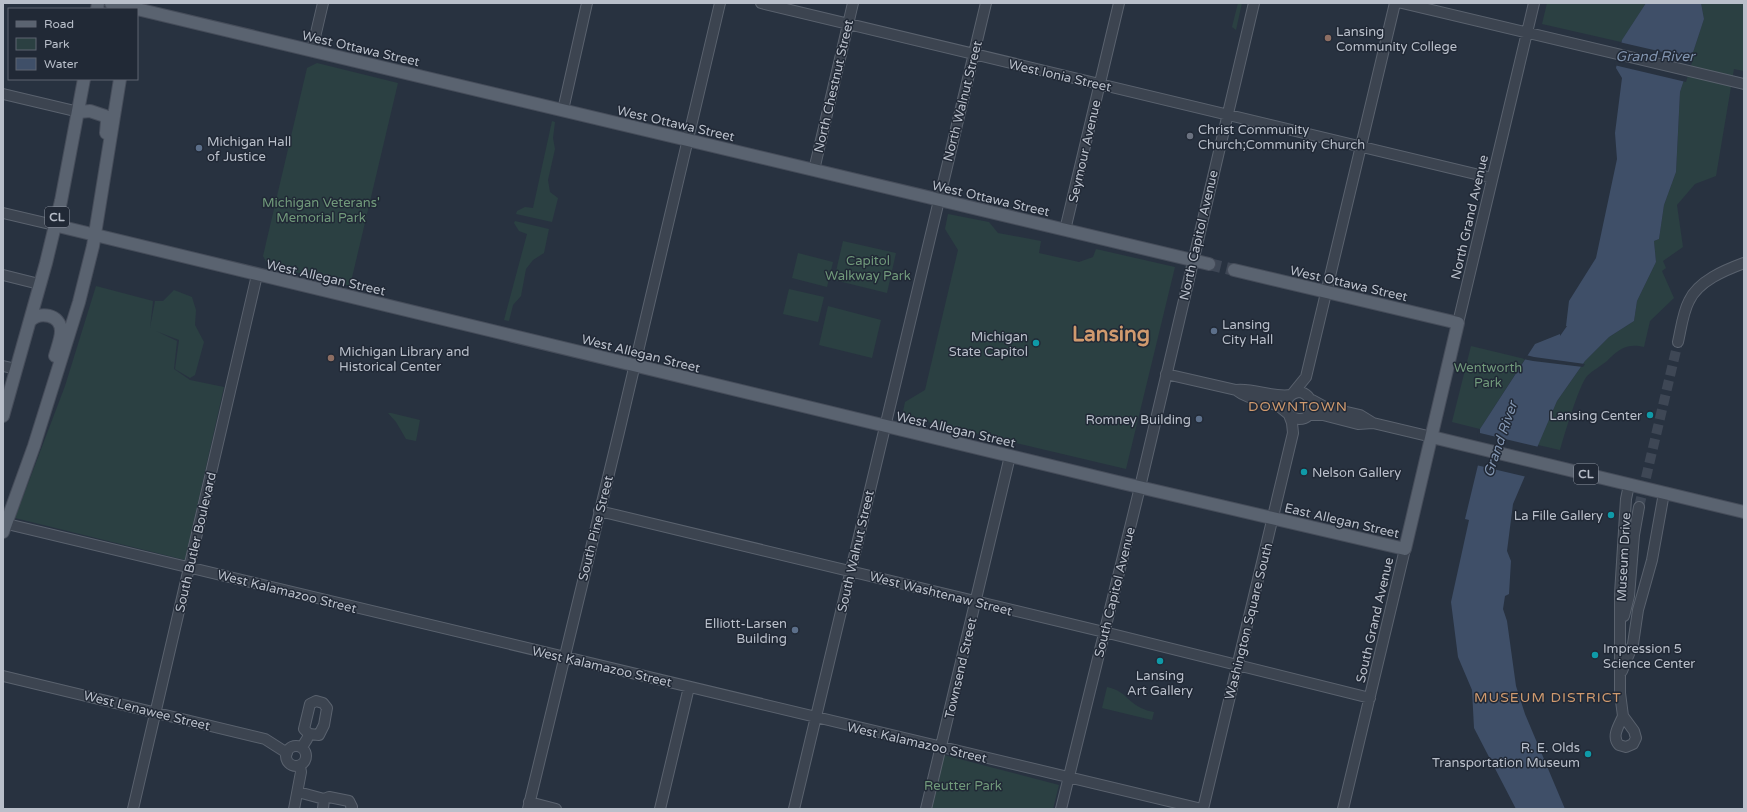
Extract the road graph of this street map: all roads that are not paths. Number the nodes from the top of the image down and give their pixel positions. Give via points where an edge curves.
1 (111, 3) edge
2 (323, 3) edge
3 (587, 3) edge
4 (720, 3) edge
5 (760, 3) edge
6 (853, 3) edge
7 (986, 3) edge
8 (1119, 3) edge
9 (1254, 3) edge
10 (1395, 3) edge
11 (1402, 3) edge
12 (1534, 3) edge
13 (132, 7) edge
14 (138, 8) edge
15 (848, 24) junction
16 (1527, 33) junction
17 (312, 50) junction
18 (974, 54) junction
19 (84, 80) edge
20 (120, 80) edge
21 (1100, 84) junction
22 (1744, 84) edge
23 (3, 94) edge
24 (563, 110) junction
25 (79, 112) junction
26 (1228, 114) junction
27 (687, 140) junction
28 (1361, 146) junction
29 (814, 170) junction
30 (1492, 178) junction
31 (939, 200) junction
32 (99, 211) junction
33 (3, 213) edge
34 (54, 225) junction
35 (1065, 230) junction
36 (94, 235) junction
37 (1193, 260) junction
38 (1744, 263) edge
39 (1209, 264) tunnel mouth
40 (1234, 270) tunnel mouth
41 (3, 275) edge
42 (257, 275) junction
43 (39, 284) junction
44 (916, 292) joint
45 (1326, 292) junction
46 (30, 322) junction
47 (1458, 323) junction
48 (1678, 342) tunnel mouth
49 (3, 366) edge
50 (634, 366) junction
51 (16, 369) junction
52 (1166, 374) junction
53 (1306, 377) junction
54 (1236, 390) junction
55 (1292, 394) junction
56 (1311, 399) junction
57 (1289, 414) junction
58 (3, 416) edge
59 (1306, 417) junction
60 (1373, 423) junction
61 (884, 426) junction
62 (1293, 433) junction
63 (1432, 437) junction
64 (34, 446) junction
65 (1010, 456) junction
66 (1630, 485) junction
67 (1140, 487) junction
68 (1664, 493) junction
69 (1639, 507) tunnel mouth
70 (599, 511) junction
71 (1744, 512) edge
72 (1273, 519) junction
73 (4, 526) edge
74 (1406, 549) junction
75 (1633, 562) junction
76 (189, 567) junction
77 (850, 571) junction
78 (976, 601) junction
79 (1638, 610) junction
80 (1621, 630) junction
81 (1104, 632) junction
82 (563, 657) junction
83 (1237, 664) junction
84 (3, 676) edge
85 (1620, 679) junction
86 (689, 687) junction
87 (1370, 698) junction
88 (155, 712) junction
89 (1623, 716) dead end
90 (815, 718) junction
91 (309, 734) dead end
92 (302, 747) junction
93 (941, 747) junction
94 (287, 752) junction
95 (300, 766) junction
96 (1068, 777) junction
97 (298, 792) junction
98 (323, 804) edge
99 (528, 806) edge
100 (133, 809) edge
101 (294, 809) edge
102 (351, 809) edge
103 (556, 809) edge
104 (660, 809) edge
105 (794, 809) edge
106 (926, 809) edge
107 (1061, 809) edge
108 (1202, 809) edge
109 (1343, 809) edge

1 - 13 main road, West Ottawa Street
2 - 17 street
3 - 24 street
4 - 27 street, South Pine Street
5 - 15 street, West Ionia Street
6 - 15 street, North Chestnut Street
7 - 18 street, North Walnut Street
8 - 21 street, Seymour Avenue
9 - 26 street, North Capitol Avenue
10 - 28 street
11 - 16 street
12 - 16 street, North Grand Avenue
14 - 17 main road, West Ottawa Street
15 - 18 street, West Ionia Street
15 - 29 street, North Chestnut Street
16 - 22 street
16 - 30 street, North Grand Avenue
17 - 24 main road, West Ottawa Street
18 - 21 street, West Ionia Street
18 - 31 street, North Walnut Street
19 - 25 main road, CL
20 - 32 main road
21 - 26 street, West Ionia Street
21 - 35 street, Seymour Avenue
23 - 25 street
24 - 27 main road, West Ottawa Street
25 - 32 main road via 100,113 108,121 98,184
25 - 34 main road, CL
26 - 28 street, West Ionia Street
26 - 37 street, North Capitol Avenue
27 - 29 main road, West Ottawa Street
27 - 50 street, South Pine Street
28 - 30 street, West Ionia Street
28 - 45 street
29 - 31 main road, West Ottawa Street
30 - 47 street, North Grand Avenue
31 - 35 main road, West Ottawa Street
31 - 44 street, North Walnut Street
32 - 36 main road
33 - 34 street, West Allegan Street
34 - 36 main road, West Allegan Street / CL
34 - 43 main road, CL
35 - 37 main road, West Ottawa Street
36 - 42 main road, West Allegan Street
36 - 64 main road via 72,327
37 - 39 main road, West Ottawa Street
37 - 52 street, North Capitol Avenue
38 - 48 street via 1721,273 1700,287 1689,300
40 - 45 main road, West Ottawa Street
41 - 43 street
42 - 50 main road, West Allegan Street
42 - 76 street, South Butler Boulevard
43 - 46 main road, CL
44 - 61 street, South Walnut Street
45 - 47 main road, West Ottawa Street
45 - 53 street
46 - 51 main road, CL
46 - 64 main road via 38,316 47,316 58,322 61,330 37,414
47 - 63 main road, North Grand Avenue
49 - 51 street
50 - 61 main road, West Allegan Street
50 - 70 street, South Pine Street
51 - 58 main road, CL
52 - 54 street
52 - 67 street, South Capitol Avenue
53 - 55 street
53 - 56 street
54 - 55 street via 1247,389 1277,395
54 - 57 street via 1244,397 1275,404
55 - 56 street via 1301,392
55 - 57 street via 1286,404
56 - 59 street via 1312,408
56 - 60 street via 1325,406 1360,415
57 - 59 street via 1296,419
57 - 62 street, Washington Square South
59 - 60 street via 1323,415 1358,424
59 - 62 street, Washington Square South
60 - 63 street
61 - 65 main road, West Allegan Street
61 - 77 street, South Walnut Street
62 - 72 street, Washington Square South
63 - 66 main road, CL
63 - 74 main road, South Grand Avenue
64 - 73 main road
65 - 67 main road, West Allegan Street
65 - 78 street, Townsend Street
66 - 68 main road, CL
66 - 80 street, Museum Drive via 1626,499 1621,579
67 - 72 main road, West Allegan Street
67 - 81 street, South Capitol Avenue
68 - 71 main road, CL
68 - 79 street, Museum Drive via 1652,560
69 - 75 street, Museum Drive
70 - 77 street, West Washtenaw Street
70 - 82 street, South Pine Street
72 - 74 main road, East Allegan Street
72 - 83 street, Washington Square South
73 - 76 street, West Kalamazoo Street
74 - 87 street, South Grand Avenue
75 - 79 street, Museum Drive
75 - 80 street, Museum Drive
76 - 82 street, West Kalamazoo Street
76 - 88 street, South Butler Boulevard
77 - 78 street, West Washtenaw Street
77 - 90 street, South Walnut Street
78 - 81 street, West Washtenaw Street
78 - 93 street, Townsend Street
79 - 85 street, Museum Drive via 1633,644
80 - 85 street, Museum Drive
81 - 83 street, West Washtenaw Street
81 - 96 street, South Capitol Avenue
82 - 86 street, West Kalamazoo Street
82 - 99 street, South Pine Street
83 - 87 street, West Washtenaw Street
83 - 108 street, Washington Square South
84 - 88 street, West Lenawee Street
85 - 89 street, Museum Drive
86 - 90 street, West Kalamazoo Street
86 - 104 street
87 - 109 street, South Grand Avenue
88 - 94 street, West Lenawee Street via 265,739
88 - 100 street, South Butler Boulevard
90 - 93 street, West Kalamazoo Street
90 - 105 street, South Walnut Street
91 - 92 street
92 - 94 street via 293,746
92 - 95 street via 307,756
93 - 96 street, West Kalamazoo Street
93 - 106 street, Townsend Street
94 - 95 street, West Lenawee Street via 286,759 290,764
95 - 97 street
96 - 107 street, South Capitol Avenue
96 - 108 street, West Kalamazoo Street
97 - 98 street
97 - 101 street
98 - 102 street via 329,797 349,801
99 - 103 street

